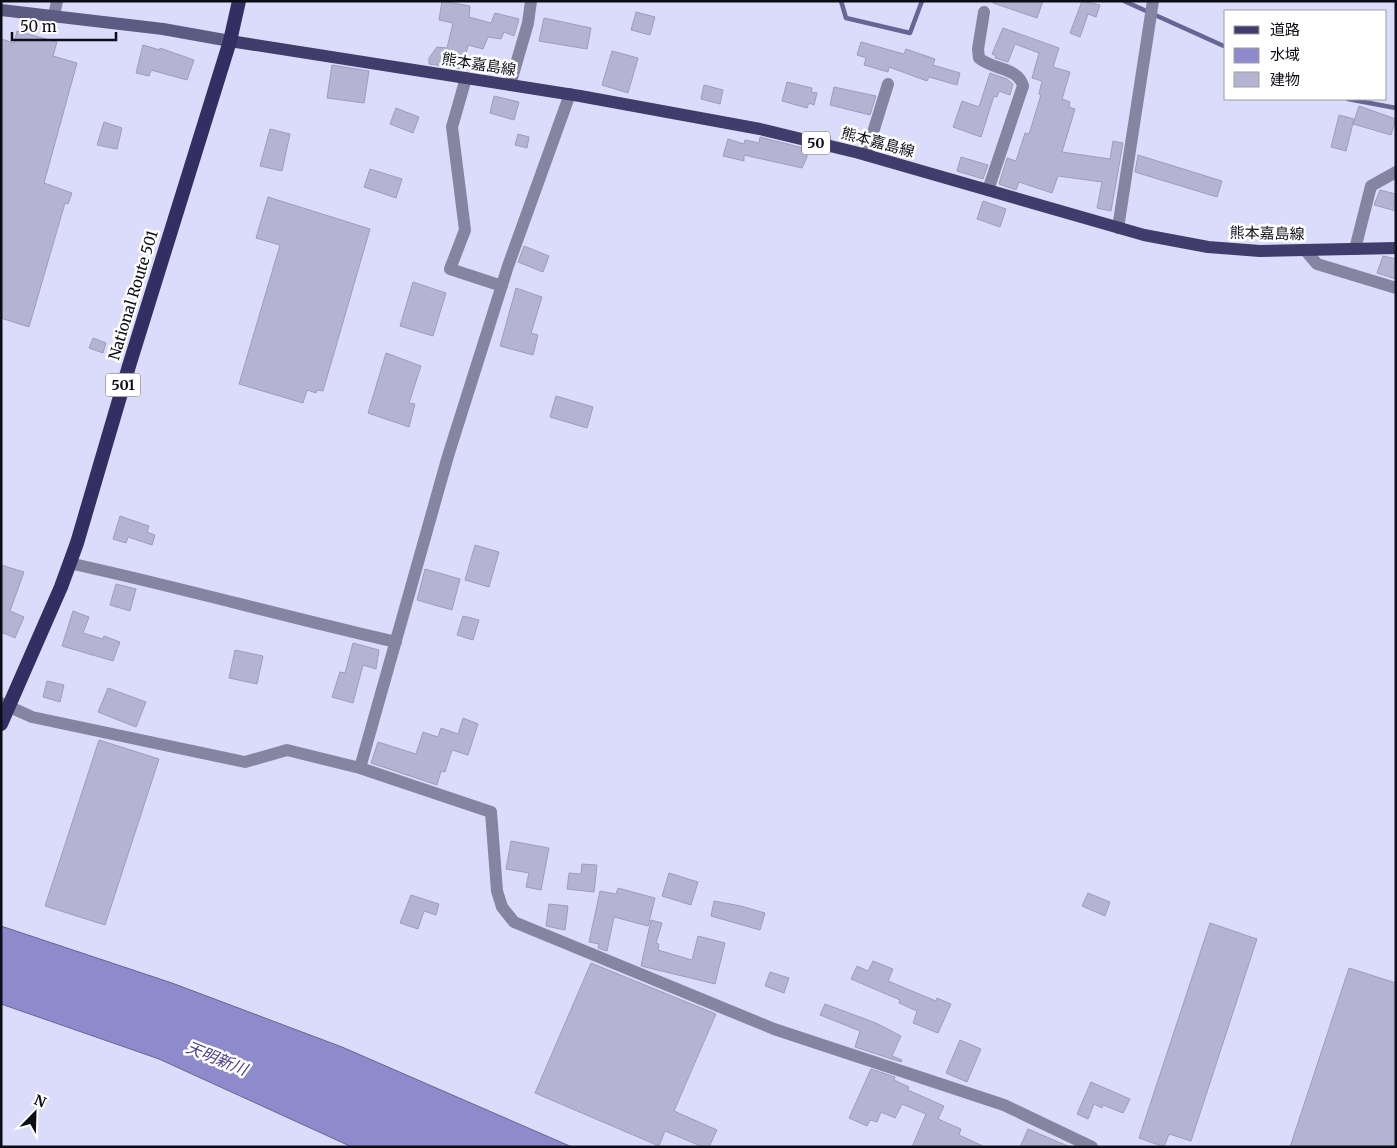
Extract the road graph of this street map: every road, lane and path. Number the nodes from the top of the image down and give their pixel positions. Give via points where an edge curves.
1 (57, 1) edge
2 (239, 1) edge
3 (531, 1) edge
4 (1153, 1) edge
5 (1, 10) edge
6 (984, 12) dead end
7 (54, 16) junction
8 (230, 41) junction
9 (466, 78) junction
10 (888, 84) dead end
11 (510, 85) junction
12 (570, 94) junction
13 (866, 155) junction
14 (1396, 172) edge
15 (988, 190) junction
16 (1118, 228) junction
17 (1355, 248) junction
18 (1396, 248) edge
19 (1305, 250) junction
20 (502, 286) junction
21 (1396, 288) edge
22 (70, 563) junction
23 (396, 642) junction
24 (5, 704) edge
25 (1, 724) edge
26 (360, 768) junction
27 (1092, 1147) edge

1 - 7 street
2 - 8 highway, 501
3 - 11 street
4 - 16 street
5 - 7 main road
6 - 15 street via 979,58 1021,77 1023,86
7 - 8 main road
8 - 9 main road, 熊本嘉島線 / 50
8 - 22 highway, National Route 501 / 501
9 - 11 main road, 熊本嘉島線 / 50
9 - 20 street via 452,128 465,230 450,269
10 - 13 street
11 - 12 main road, 熊本嘉島線 / 50
12 - 13 main road, 熊本嘉島線 / 50 via 760,129
12 - 20 street
13 - 15 main road, 熊本嘉島線 / 50
14 - 17 street via 1371,186
15 - 16 main road, 熊本嘉島線 / 50
16 - 19 main road, 熊本嘉島線 / 50 via 1208,247
17 - 18 main road, 熊本嘉島線 / 50
17 - 19 main road, 熊本嘉島線 / 50
19 - 21 street via 1317,264
20 - 23 street via 448,456
22 - 23 street
22 - 24 highway, National Route 501 / 501
23 - 26 street
24 - 25 highway, National Route 501 / 501
24 - 26 street via 32,717 245,762 287,750
26 - 27 street via 491,812 497,891 502,907 514,922 774,1029 1004,1105

